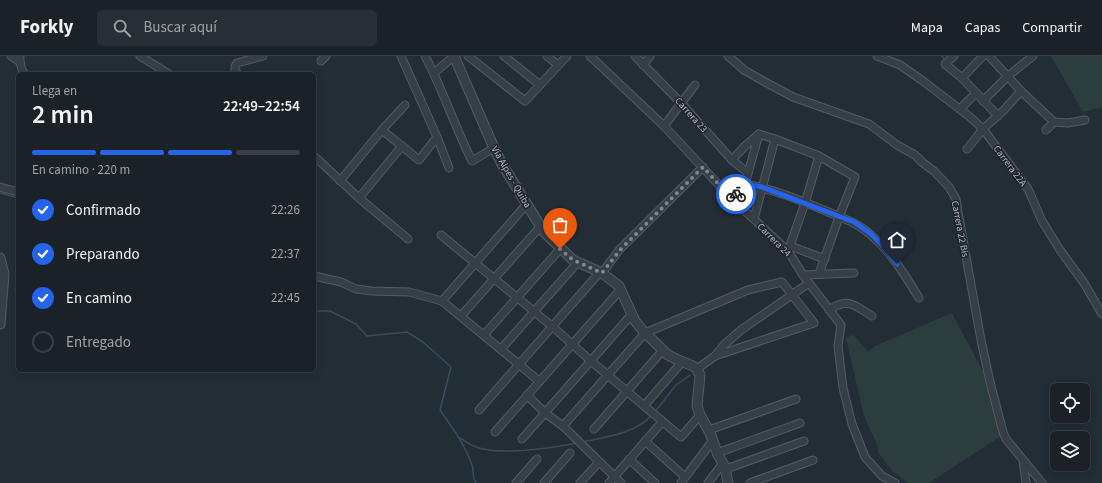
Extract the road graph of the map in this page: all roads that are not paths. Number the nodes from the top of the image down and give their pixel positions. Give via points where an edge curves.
1 (11, 56) edge
2 (140, 56) edge
3 (263, 56) edge
4 (400, 56) edge
5 (426, 56) edge
6 (454, 56) edge
7 (468, 56) edge
8 (504, 56) edge
9 (547, 56) edge
10 (567, 56) edge
11 (590, 56) edge
12 (635, 56) edge
13 (650, 56) edge
14 (728, 56) edge
15 (877, 56) edge
16 (954, 56) edge
17 (983, 56) edge
18 (989, 56) edge
19 (1033, 56) edge
20 (20, 59) edge
21 (458, 65) junction
22 (558, 65) junction
23 (643, 65) junction
24 (24, 72) edge
25 (166, 72) edge
26 (236, 72) edge
27 (434, 73) junction
28 (1008, 76) junction
29 (962, 78) junction
30 (540, 85) junction
31 (695, 85) dead end
32 (1022, 91) junction
33 (976, 92) junction
34 (983, 101) junction
35 (681, 103) junction
36 (405, 105) dead end
37 (960, 109) junction
38 (998, 116) junction
39 (1085, 120) dead end
40 (1054, 122) junction
41 (664, 126) junction
42 (983, 129) junction
43 (382, 130) junction
44 (1046, 130) dead end
45 (759, 134) junction
46 (437, 137) junction
47 (775, 139) junction
48 (402, 146) junction
49 (494, 148) junction
50 (967, 149) dead end
51 (819, 156) junction
52 (316, 158) edge
53 (732, 160) junction
54 (703, 167) junction
55 (449, 168) dead end
56 (748, 174) junction
57 (340, 181) junction
58 (745, 184) junction
59 (0, 187) edge
60 (762, 187) junction
61 (16, 191) edge
62 (359, 198) junction
63 (732, 199) junction
64 (805, 202) junction
65 (526, 205) junction
66 (839, 217) junction
67 (754, 219) junction
68 (540, 227) junction
69 (441, 235) dead end
70 (408, 239) dead end
71 (789, 248) junction
72 (560, 249) junction
73 (0, 258) edge
74 (825, 259) junction
75 (578, 262) junction
76 (475, 263) junction
77 (601, 272) junction
78 (854, 273) dead end
79 (819, 274) junction
80 (803, 275) junction
81 (316, 276) edge
82 (494, 279) junction
83 (809, 283) junction
84 (621, 289) junction
85 (1, 294) edge
86 (792, 295) junction
87 (517, 298) junction
88 (919, 298) dead end
89 (442, 301) junction
90 (1100, 304) edge
91 (829, 310) junction
92 (534, 312) junction
93 (632, 314) junction
94 (1102, 314) edge
95 (461, 316) junction
96 (872, 316) dead end
97 (0, 324) edge
98 (553, 327) junction
99 (645, 333) junction
100 (484, 335) junction
101 (572, 344) junction
102 (501, 349) junction
103 (663, 350) junction
104 (715, 356) junction
105 (591, 361) junction
106 (682, 362) junction
107 (520, 364) junction
108 (697, 369) junction
109 (608, 375) junction
110 (539, 381) junction
111 (627, 391) junction
112 (527, 395) junction
113 (796, 399) dead end
114 (644, 406) junction
115 (479, 410) dead end
116 (545, 413) junction
117 (700, 415) junction
118 (662, 422) junction
119 (800, 423) dead end
120 (563, 426) junction
121 (594, 429) dead end
122 (709, 430) junction
123 (495, 432) dead end
124 (522, 439) dead end
125 (713, 440) junction
126 (646, 441) junction
127 (804, 441) dead end
128 (570, 453) dead end
129 (717, 453) junction
130 (537, 458) dead end
131 (629, 459) junction
132 (1023, 459) junction
133 (813, 460) dead end
134 (599, 462) junction
135 (724, 466) junction
136 (614, 477) junction
137 (683, 480) edge
138 (516, 483) edge
139 (544, 483) edge
140 (580, 483) edge
141 (608, 483) edge
142 (621, 483) edge
143 (655, 483) edge
144 (708, 483) edge
145 (728, 483) edge
146 (750, 483) edge
147 (895, 483) edge
148 (1026, 483) edge
149 (1042, 483) edge

1 - 20 street
2 - 25 street
3 - 26 street via 237,63
4 - 46 street
5 - 27 street
6 - 21 street, Vía Alpes - Quiba
6 - 27 street
7 - 21 street
7 - 30 street via 525,101
8 - 30 street
9 - 22 street
10 - 22 street
11 - 41 street, Carrera 24
12 - 23 street, Carrera 23
13 - 23 street
14 - 132 street, Carrera 22 Bis via 744,70 793,97 869,124 915,155 948,187 956,199 990,382 1006,439
15 - 37 street, Carrera 22A via 900,66
16 - 29 street via 945,64
17 - 29 street
18 - 28 street
19 - 28 street
20 - 24 street
21 - 49 street, Vía Alpes - Quiba
22 - 30 street
23 - 35 street, Carrera 23
27 - 49 street via 472,161
28 - 32 street
28 - 34 street
29 - 33 street
31 - 35 street
32 - 38 street
32 - 40 street
33 - 34 street
33 - 37 street
34 - 38 street
35 - 41 street
35 - 53 street, Carrera 23
36 - 43 street
37 - 42 street, Carrera 22A
38 - 42 street
39 - 40 street
40 - 44 street
41 - 54 street, Carrera 24
42 - 50 street
42 - 90 street, Carrera 22A via 1028,189 1042,221 1060,250
43 - 48 street
43 - 57 street
45 - 47 street
45 - 53 street
45 - 56 street
46 - 48 street via 419,160
46 - 55 street
47 - 51 street
47 - 60 street
48 - 62 street
49 - 65 street, Vía Alpes - Quiba
51 - 64 street
51 - 66 street via 855,177
52 - 57 street
53 - 56 street, Carrera 23
54 - 63 street, Carrera 24
54 - 77 street
56 - 58 street
57 - 62 street
58 - 60 street
58 - 63 street
59 - 61 street
60 - 64 street
60 - 67 street
62 - 70 street
63 - 67 street, Carrera 24
64 - 66 street
64 - 71 street
65 - 68 street, Vía Alpes - Quiba
65 - 76 street
66 - 74 street
66 - 88 street via 854,222 882,245
67 - 71 street, Carrera 24
68 - 72 street, Vía Alpes - Quiba
68 - 82 street
69 - 76 street
71 - 74 street
71 - 80 street, Carrera 24
72 - 75 street, Vía Alpes - Quiba
72 - 87 street
73 - 85 street via 4,274
74 - 79 street
75 - 77 street, Vía Alpes - Quiba
75 - 92 street
76 - 82 street
76 - 89 street
77 - 84 street, Vía Alpes - Quiba
77 - 98 street
78 - 79 street
79 - 80 street
80 - 83 street, Carrera 24
81 - 89 street via 341,282 356,289 409,292
82 - 87 street
82 - 95 street
83 - 86 street
83 - 91 street, Carrera 24
84 - 93 street, Vía Alpes - Quiba
84 - 101 street
85 - 97 street
86 - 99 street via 782,282 748,290
86 - 104 street via 741,330
86 - 104 street via 814,323
87 - 92 street
87 - 100 street
89 - 95 street
90 - 94 street, Carrera 22A
91 - 96 street via 848,303
91 - 147 street, Carrera 24 via 841,325 838,346 843,388 852,424 865,457 882,476
92 - 98 street
92 - 102 street
93 - 99 street, Vía Alpes - Quiba
93 - 105 street
95 - 100 street
98 - 101 street
98 - 107 street
99 - 103 street, Vía Alpes - Quiba
99 - 109 street
100 - 102 street
101 - 105 street
101 - 110 street
102 - 107 street
103 - 106 street, Vía Alpes - Quiba
103 - 111 street
104 - 108 street
105 - 109 street
105 - 116 street
106 - 108 street, Vía Alpes - Quiba
106 - 114 street
107 - 110 street
107 - 115 street
108 - 117 street via 700,375 697,406
109 - 111 street
109 - 120 street
110 - 112 street
111 - 114 street
111 - 121 street
112 - 116 street
112 - 123 street
113 - 122 street
114 - 118 street
116 - 120 street
116 - 124 street
117 - 118 street via 681,437
117 - 122 street
118 - 126 street
119 - 129 street
120 - 134 street
122 - 125 street
125 - 129 street
125 - 137 street
126 - 131 street
126 - 137 street
127 - 135 street
128 - 139 street
129 - 135 street
130 - 138 street
131 - 136 street
131 - 143 street
132 - 148 street
132 - 149 street, Carrera 22 Bis
133 - 146 street
134 - 136 street
134 - 140 street
135 - 144 street
135 - 145 street
136 - 141 street
136 - 142 street

